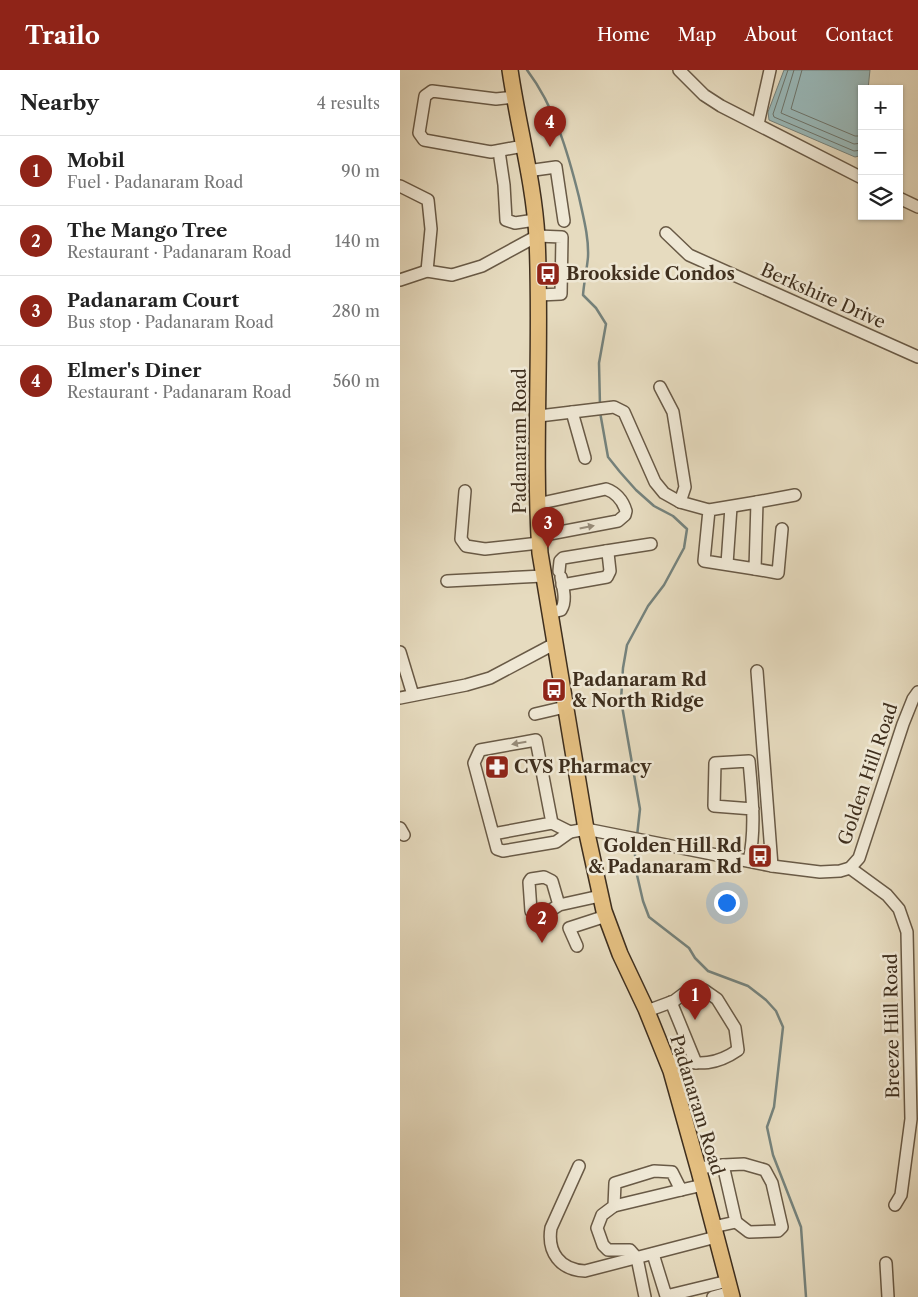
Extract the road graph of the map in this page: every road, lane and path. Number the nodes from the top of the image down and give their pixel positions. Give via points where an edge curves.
1 (510, 70) edge
2 (679, 70) edge
3 (770, 70) edge
4 (514, 97) junction
5 (758, 124) junction
6 (523, 146) junction
7 (498, 151) junction
8 (527, 171) junction
9 (858, 176) edge
10 (400, 186) edge
11 (903, 200) edge
12 (918, 207) edge
13 (535, 220) junction
14 (564, 221) dead end
15 (666, 233) dead end
16 (537, 236) junction
17 (427, 271) junction
18 (400, 280) edge
19 (539, 295) junction
20 (918, 357) edge
21 (660, 387) dead end
22 (572, 412) junction
23 (539, 416) junction
24 (585, 458) dead end
25 (465, 491) dead end
26 (795, 495) dead end
27 (680, 502) junction
28 (757, 502) junction
29 (537, 504) junction
30 (731, 507) junction
31 (709, 510) junction
32 (782, 528) dead end
33 (539, 539) junction
34 (652, 544) dead end
35 (606, 551) junction
36 (727, 564) junction
37 (755, 569) junction
38 (559, 571) junction
39 (543, 574) junction
40 (447, 581) dead end
41 (562, 585) junction
42 (549, 613) junction
43 (554, 644) junction
44 (400, 652) edge
45 (757, 671) dead end
46 (918, 692) edge
47 (413, 695) junction
48 (400, 698) edge
49 (565, 707) junction
50 (535, 714) dead end
51 (753, 809) junction
52 (552, 823) junction
53 (586, 829) junction
54 (570, 832) junction
55 (493, 834) junction
56 (749, 861) junction
57 (772, 866) junction
58 (850, 868) junction
59 (600, 896) junction
60 (559, 905) dead end
61 (606, 916) junction
62 (578, 946) dead end
63 (671, 1002) junction
64 (647, 1011) junction
65 (666, 1060) junction
66 (696, 1063) junction
67 (723, 1165) junction
68 (579, 1166) dead end
69 (698, 1168) junction
70 (703, 1185) junction
71 (681, 1190) junction
72 (895, 1205) dead end
73 (614, 1206) junction
74 (736, 1222) junction
75 (715, 1232) junction
76 (653, 1254) junction
77 (637, 1258) junction
78 (886, 1263) dead end
79 (730, 1290) edge
80 (645, 1297) edge
81 (713, 1297) edge
82 (888, 1297) edge

1 - 4 main road, Padanaram Road
2 - 5 street via 704,95
3 - 5 street
4 - 6 main road, Padanaram Road
4 - 7 street via 496,99 432,91 424,96 419,133 424,140
5 - 9 street
6 - 7 street
6 - 8 main road, Padanaram Road
7 - 13 street via 506,220 515,223
8 - 13 main road, Padanaram Road
8 - 14 street via 556,167
10 - 17 street via 428,200 431,229
11 - 12 street
13 - 16 main road, Padanaram Road
15 - 20 street, Berkshire Drive via 689,255
16 - 17 street via 482,266 452,275
16 - 19 main road, Padanaram Road
16 - 19 street via 562,237 561,294
17 - 18 street
19 - 23 main road, Padanaram Road
21 - 27 street via 673,412 685,487
22 - 23 street
22 - 24 street
22 - 27 street via 614,407 624,412 655,482 664,493
23 - 29 main road, Padanaram Road
25 - 33 street via 461,539 466,546 486,549
26 - 28 street
27 - 31 street
28 - 30 street
28 - 37 street
29 - 33 main road, Padanaram Road
33 -> 29 street via 618,521 626,511 619,497 606,489
30 - 31 street
30 - 36 street
31 - 36 street via 704,561
32 - 37 street via 778,573
33 - 39 main road, Padanaram Road
34 - 35 street
35 - 38 street via 563,558
35 - 41 street via 610,571 607,577
36 - 37 street
38 - 39 street
38 - 41 street
39 - 40 street
39 - 42 main road, Padanaram Road
41 - 42 street via 563,607
42 - 43 main road, Padanaram Road
43 - 47 street via 490,678
43 - 49 main road, Padanaram Road
44 - 47 street
45 - 57 street
46 - 58 street, Golden Hill Road via 903,724 859,858
47 - 48 street
49 - 50 street
49 - 53 main road, Padanaram Road
51 - 51 street via 749,761 714,763 714,806
51 - 56 street via 754,830
52 - 54 street
52 - 55 street
52 -> 55 street via 536,740 480,750 474,763
53 - 54 street
53 - 56 street, Golden Hill Road
53 - 59 main road, Padanaram Road
54 - 55 street via 556,842 503,851 497,849
56 - 57 street, Golden Hill Road
57 - 58 street, Golden Hill Road via 820,872
58 - 72 street, Breeze Hill Road via 899,908 907,932 911,1119 901,1195
59 - 60 street
59 - 61 main road, Padanaram Road
61 - 62 street via 569,928
61 - 64 main road, Padanaram Road
63 - 64 street
63 - 66 street
63 - 66 street via 690,989 704,990 717,999 734,1028 738,1050 707,1064
64 - 65 main road, Padanaram Road
65 - 66 street
65 - 69 main road, Padanaram Road
67 - 69 street
67 - 74 street
67 - 74 street via 744,1164 765,1170 772,1183 782,1227 778,1232 749,1232
68 - 77 street via 552,1228 552,1250 562,1264 578,1271
69 - 70 main road, Padanaram Road
70 - 71 street
70 - 75 main road, Padanaram Road
71 - 73 street
71 - 73 street via 672,1172 654,1171 615,1183
73 - 77 street via 602,1215 597,1228 603,1245 608,1250 630,1250
74 - 75 street
75 - 76 street
75 - 79 main road, Padanaram Road
76 - 77 street
76 - 79 street via 666,1296
77 - 80 street
78 - 82 street
79 - 81 street

